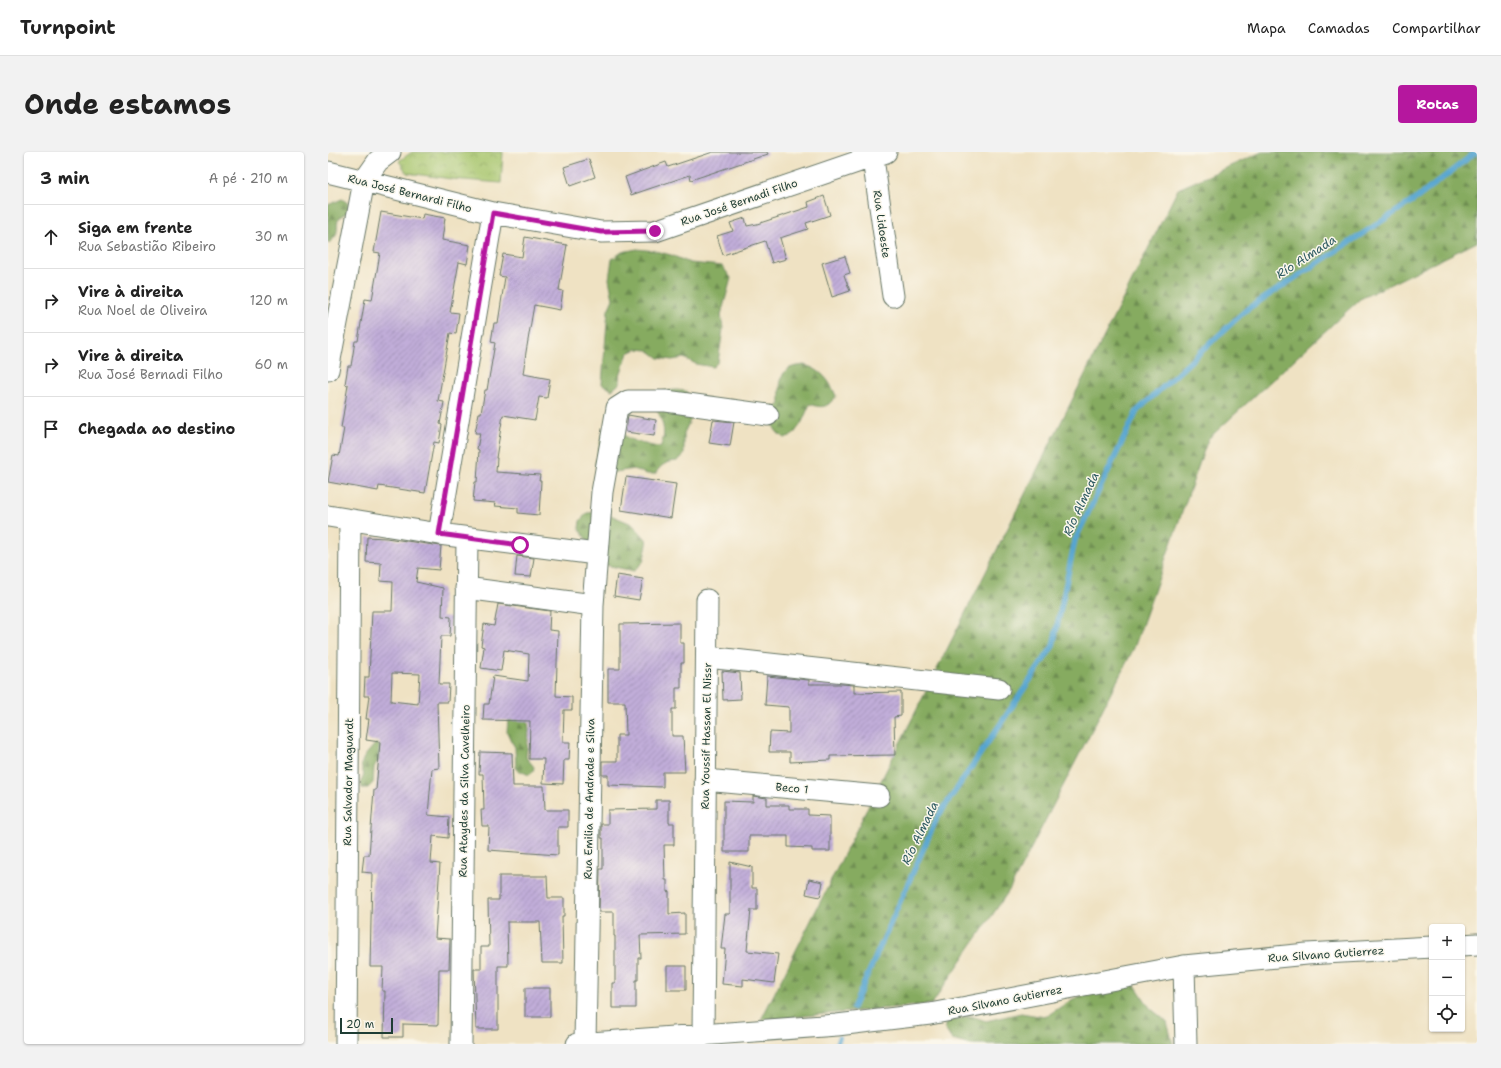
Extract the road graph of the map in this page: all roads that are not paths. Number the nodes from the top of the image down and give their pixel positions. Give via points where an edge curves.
1 (390, 152) edge
2 (877, 154) edge
3 (328, 172) edge
4 (364, 181) junction
5 (493, 213) junction
6 (893, 296) dead end
7 (328, 370) edge
8 (768, 415) dead end
9 (328, 516) edge
10 (350, 520) junction
11 (439, 534) junction
12 (466, 538) junction
13 (596, 554) junction
14 (466, 588) junction
15 (707, 600) dead end
16 (593, 605) junction
17 (707, 657) junction
18 (1000, 689) dead end
19 (705, 780) junction
20 (879, 796) dead end
21 (1477, 944) edge
22 (1465, 945) edge
23 (1429, 947) edge
24 (1184, 966) junction
25 (702, 1036) junction
26 (346, 1044) edge
27 (461, 1044) edge
28 (581, 1044) edge
29 (1186, 1044) edge

1 - 4 street via 378,161
2 - 5 street, Rua José Bernadi Filho via 655,231 601,232
2 - 6 street, Rua Lidoeste
3 - 4 street, Rua José Bernardi Filho
4 - 5 street, Rua José Bernardi Filho
4 - 7 street
5 - 11 street
8 - 13 street, Rua Emilia de Andrade e Silva via 666,401 628,401 617,408 602,492
9 - 10 street
10 - 11 street
10 - 26 street, Rua Salvador Maguardt
11 - 12 street
12 - 13 street
12 - 14 street, Rua Ataydes da Silva Cavelheiro
13 - 16 street, Rua Emilia de Andrade e Silva
14 - 16 street
14 - 27 street, Rua Ataydes da Silva Cavelheiro
15 - 17 street
16 - 28 street, Rua Emilia de Andrade e Silva
17 - 18 street, Rua Youssif Hassan El Nissr
17 - 19 street, Rua Youssif Hassan El Nissr
19 - 20 street, Beco 1
19 - 25 street, Rua Youssif Hassan El Nissr
21 - 22 street
23 - 24 street, Rua Silvano Gutierrez via 1307,954
24 - 25 street, Rua Silvano Gutierrez via 930,1014 837,1025
24 - 29 street
25 - 28 street, Rua Silvano Gutierrez

